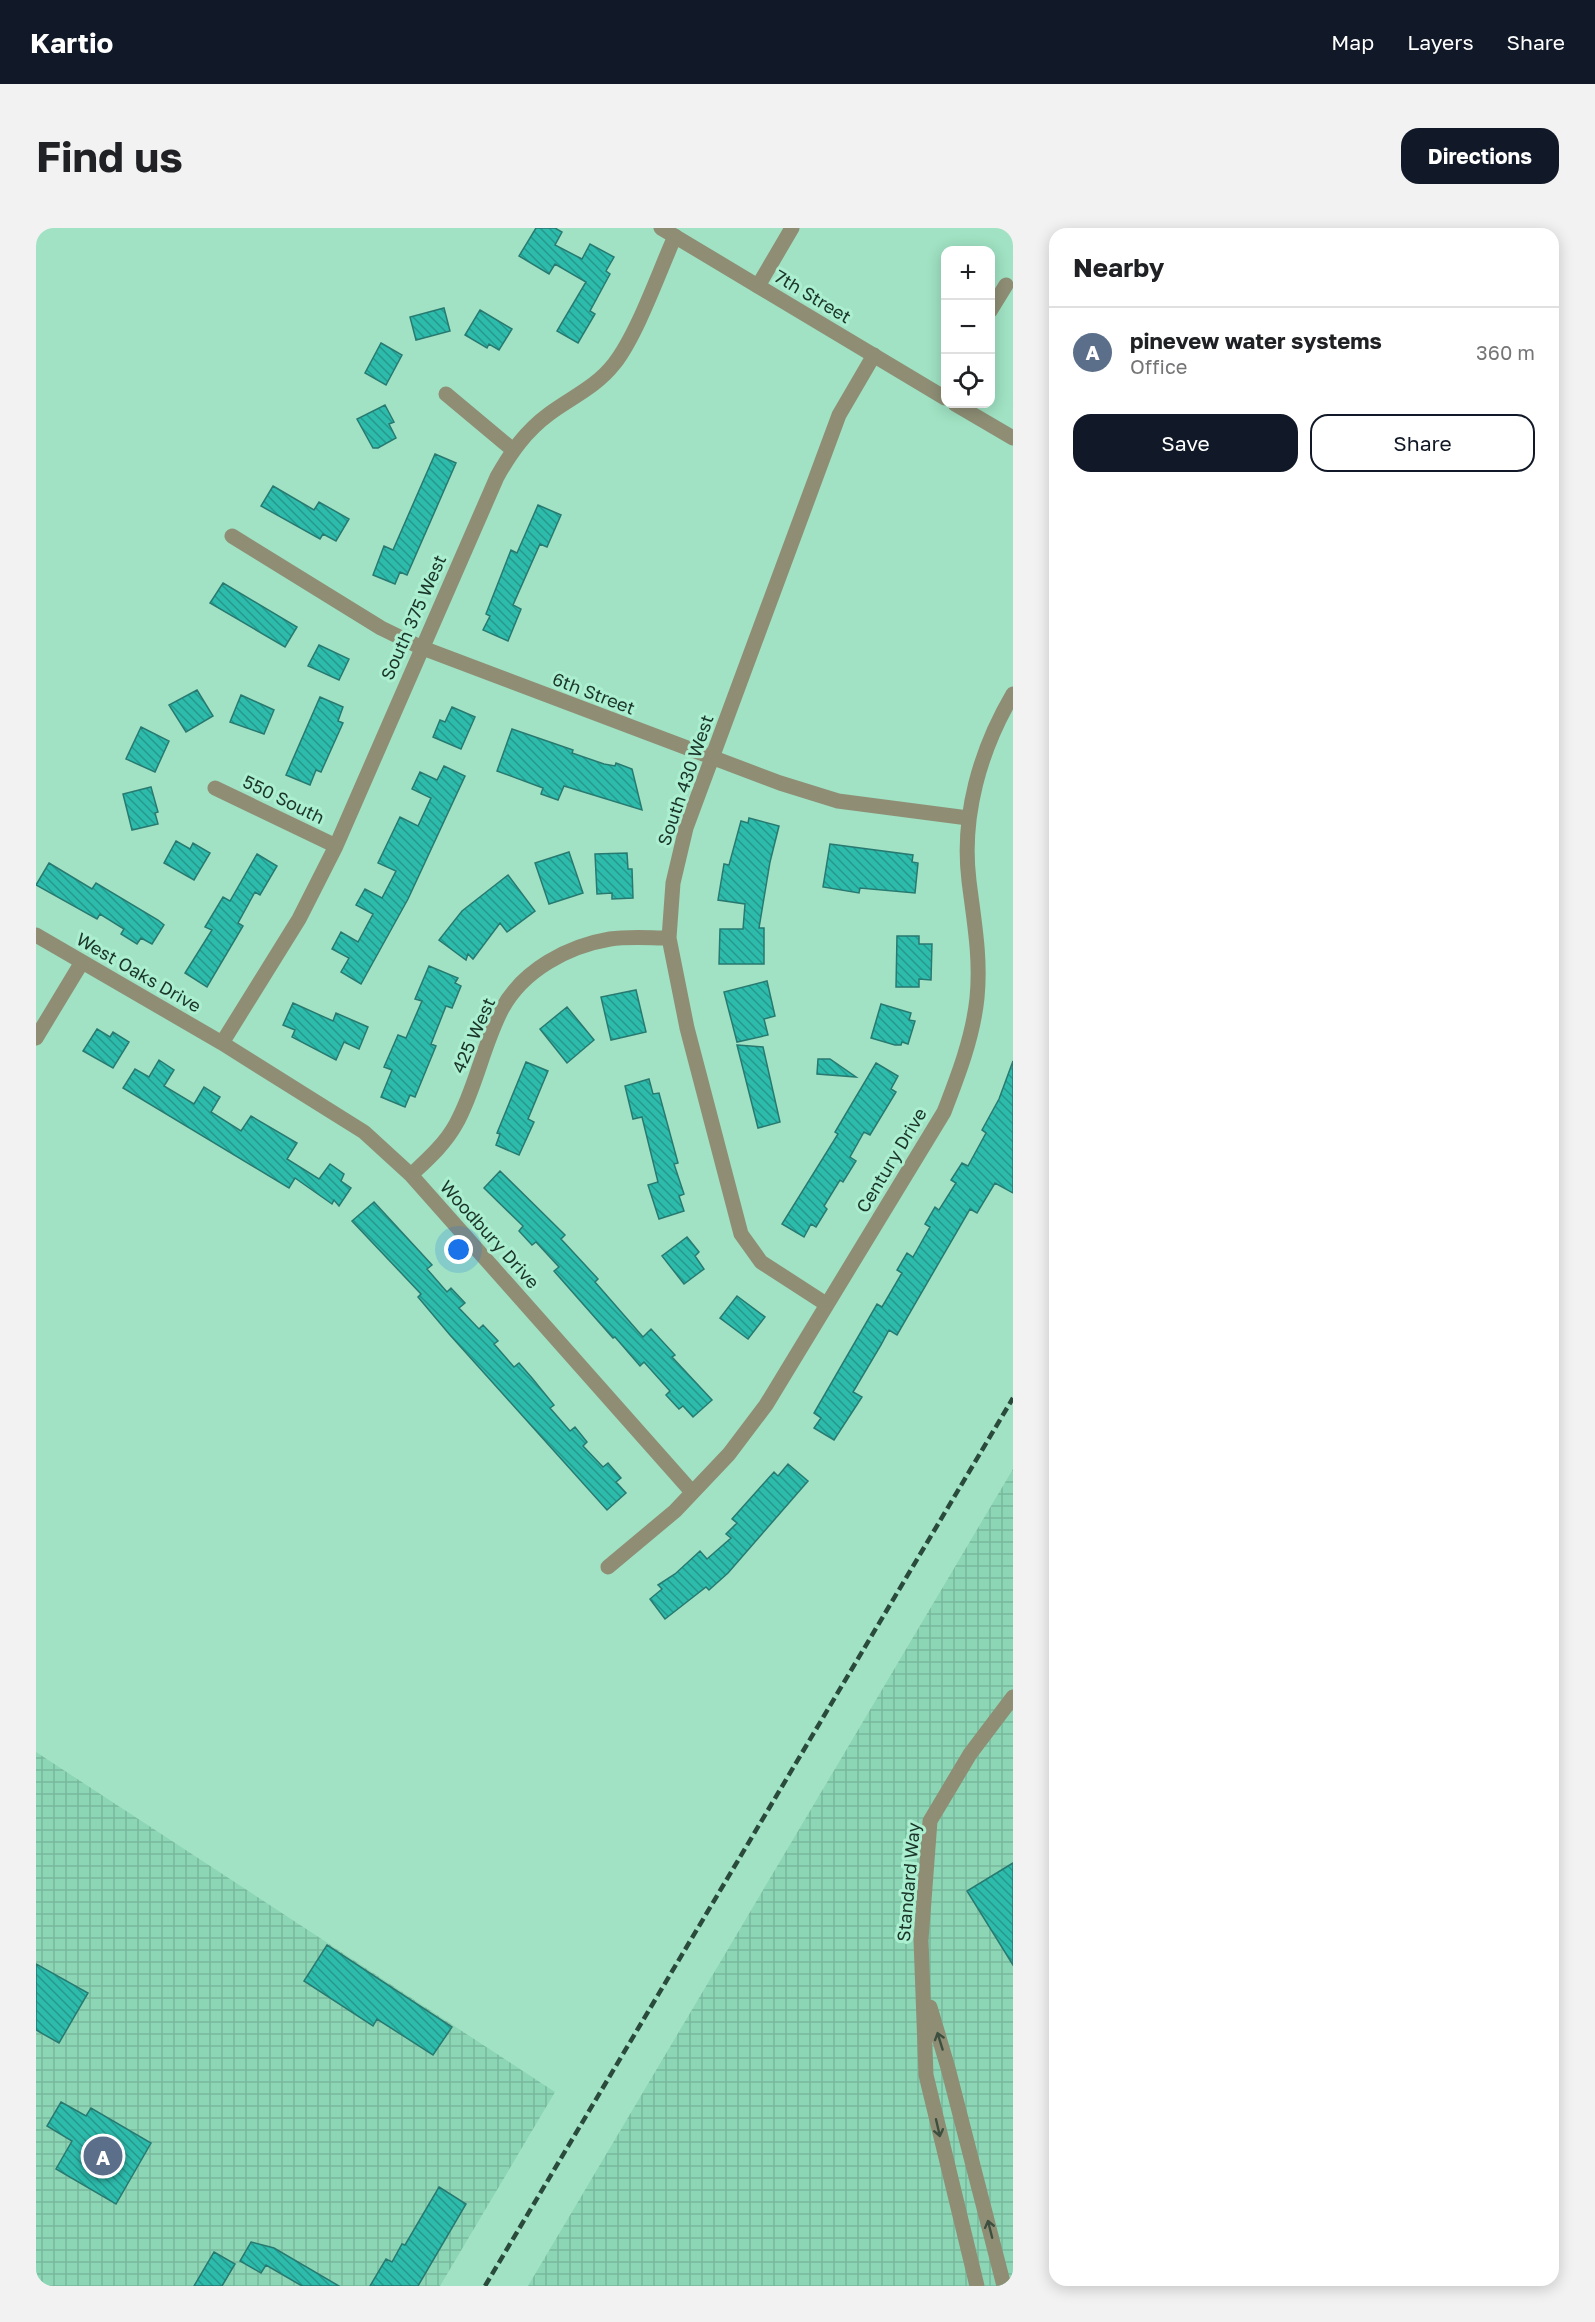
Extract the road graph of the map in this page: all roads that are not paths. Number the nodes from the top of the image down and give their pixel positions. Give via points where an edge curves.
1 (661, 228) edge
2 (792, 228) edge
3 (675, 236) junction
4 (1006, 285) dead end
5 (758, 286) junction
6 (995, 304) edge
7 (874, 356) junction
8 (941, 391) edge
9 (446, 394) dead end
10 (962, 408) edge
11 (1013, 438) edge
12 (513, 450) junction
13 (232, 536) dead end
14 (420, 647) junction
15 (1013, 694) edge
16 (712, 759) junction
17 (215, 788) dead end
18 (968, 818) junction
19 (336, 846) junction
20 (36, 935) edge
21 (669, 938) junction
22 (82, 962) junction
23 (36, 1038) edge
24 (222, 1043) junction
25 (411, 1174) junction
26 (826, 1304) junction
27 (693, 1492) junction
28 (608, 1567) dead end
29 (1013, 1696) edge
30 (923, 1987) junction
31 (977, 2286) edge
32 (1004, 2286) edge

1 - 3 street, 7th Street
2 - 5 street
3 - 5 street, 7th Street
3 - 12 street, South 375 West via 615,363 591,388 550,414
4 - 6 street
5 - 7 street, 7th Street
7 - 8 street, 7th Street
7 - 16 street, South 430 West via 839,415
9 - 12 street
10 - 11 street
12 - 14 street, South 375 West
13 - 14 street, 6th Street via 381,628
14 - 16 street, 6th Street
14 - 19 street, South 375 West
15 - 18 street, Century Drive via 981,765
16 - 18 street, 6th Street via 838,801
16 - 21 street, South 430 West via 686,828 673,883
17 - 19 street, 550 South
18 - 26 street, Century Drive via 969,879 978,940 977,999 962,1064 944,1112
19 - 24 street, South 375 West via 299,919
20 - 22 street, West Oaks Drive
21 - 25 street, 425 West via 611,939 578,947 548,961 520,985 503,1008 456,1124 442,1145
21 - 26 street, South 430 West via 687,1028 741,1234 761,1262
22 - 23 street
22 - 24 street, West Oaks Drive
24 - 25 street, Woodbury Drive via 364,1132
25 - 27 street, Woodbury Drive
26 - 27 street, Century Drive via 766,1405 729,1454
27 - 28 street, Century Drive
29 - 30 street, Standard Way via 970,1754 930,1821 921,1940
30 -> 31 street, Standard Way via 926,2075
32 -> 30 street, Standard Way

